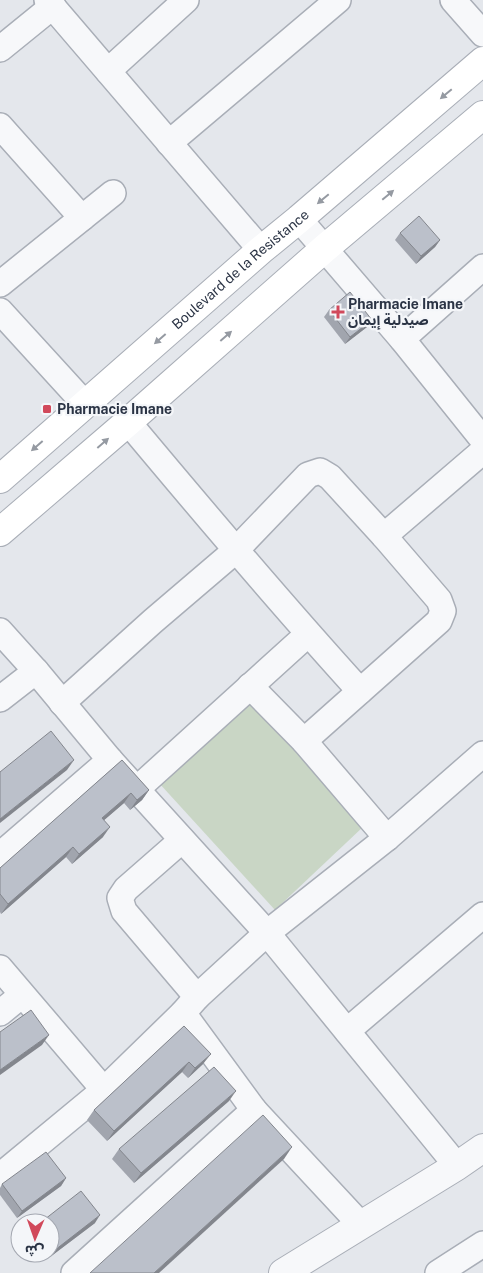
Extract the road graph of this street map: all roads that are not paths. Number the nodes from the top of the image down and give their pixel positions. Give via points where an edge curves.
1 (453, 0) edge
2 (182, 1) edge
3 (332, 2) edge
4 (50, 3) edge
5 (483, 34) edge
6 (4, 39) edge
7 (483, 61) edge
8 (108, 71) junction
9 (483, 115) edge
10 (0, 126) edge
11 (169, 143) junction
12 (113, 193) dead end
13 (82, 218) junction
14 (299, 219) junction
15 (324, 249) junction
16 (261, 250) junction
17 (483, 267) edge
18 (0, 284) edge
19 (0, 311) edge
20 (402, 339) junction
21 (85, 404) junction
22 (128, 422) junction
23 (483, 440) edge
24 (483, 451) edge
25 (0, 479) edge
26 (0, 532) edge
27 (384, 536) junction
28 (235, 551) junction
29 (0, 631) edge
30 (308, 634) junction
31 (36, 671) junction
32 (250, 686) junction
33 (360, 691) junction
34 (0, 699) edge
35 (62, 703) junction
36 (304, 741) junction
37 (483, 754) edge
38 (110, 760) junction
39 (137, 788) junction
40 (387, 838) junction
41 (182, 840) junction
42 (0, 855) edge
43 (483, 915) edge
44 (267, 933) junction
45 (0, 968) edge
46 (22, 995) junction
47 (190, 1005) junction
48 (0, 1013) edge
49 (347, 1031) junction
50 (104, 1090) junction
51 (254, 1110) junction
52 (483, 1148) edge
53 (457, 1166) junction
54 (0, 1176) edge
55 (361, 1225) junction
56 (483, 1244) edge
57 (286, 1272) edge
58 (74, 1273) edge
59 (438, 1273) edge

1 - 5 street
2 - 8 street
3 - 11 street
4 - 6 street
4 - 8 street
7 -> 14 main road, Boulevard de la Resistance
8 - 11 street
15 -> 9 main road
10 - 13 street
11 - 16 street
12 - 13 street
13 - 18 street
14 - 15 street
14 - 16 main road, Boulevard de la Resistance
15 - 20 street
22 -> 15 main road
16 -> 21 main road, Boulevard de la Resistance
17 - 20 street
19 - 21 street
20 - 23 street
21 -> 25 main road, Boulevard de la Resistance
26 -> 22 main road
22 - 28 street
24 - 27 street
27 - 28 street via 320,471 308,475
27 - 33 street via 439,600 443,611 439,621
28 - 30 street
28 - 35 street
29 - 31 street
30 - 32 street
30 - 33 street
31 - 34 street
31 - 35 street
32 - 36 street
32 - 39 street
33 - 36 street
35 - 38 street
36 - 40 street
37 - 40 street
38 - 39 street
38 - 42 street
39 - 41 street
40 - 44 street
41 - 44 street
41 - 47 street via 120,898 124,911
43 - 49 street
44 - 47 street
44 - 49 street
45 - 46 street
46 - 48 street
46 - 50 street
47 - 50 street
47 - 51 street
49 - 53 street
50 - 54 street
51 - 55 street
51 - 58 street
52 - 53 street
53 - 55 street
55 - 57 street
56 - 59 street

